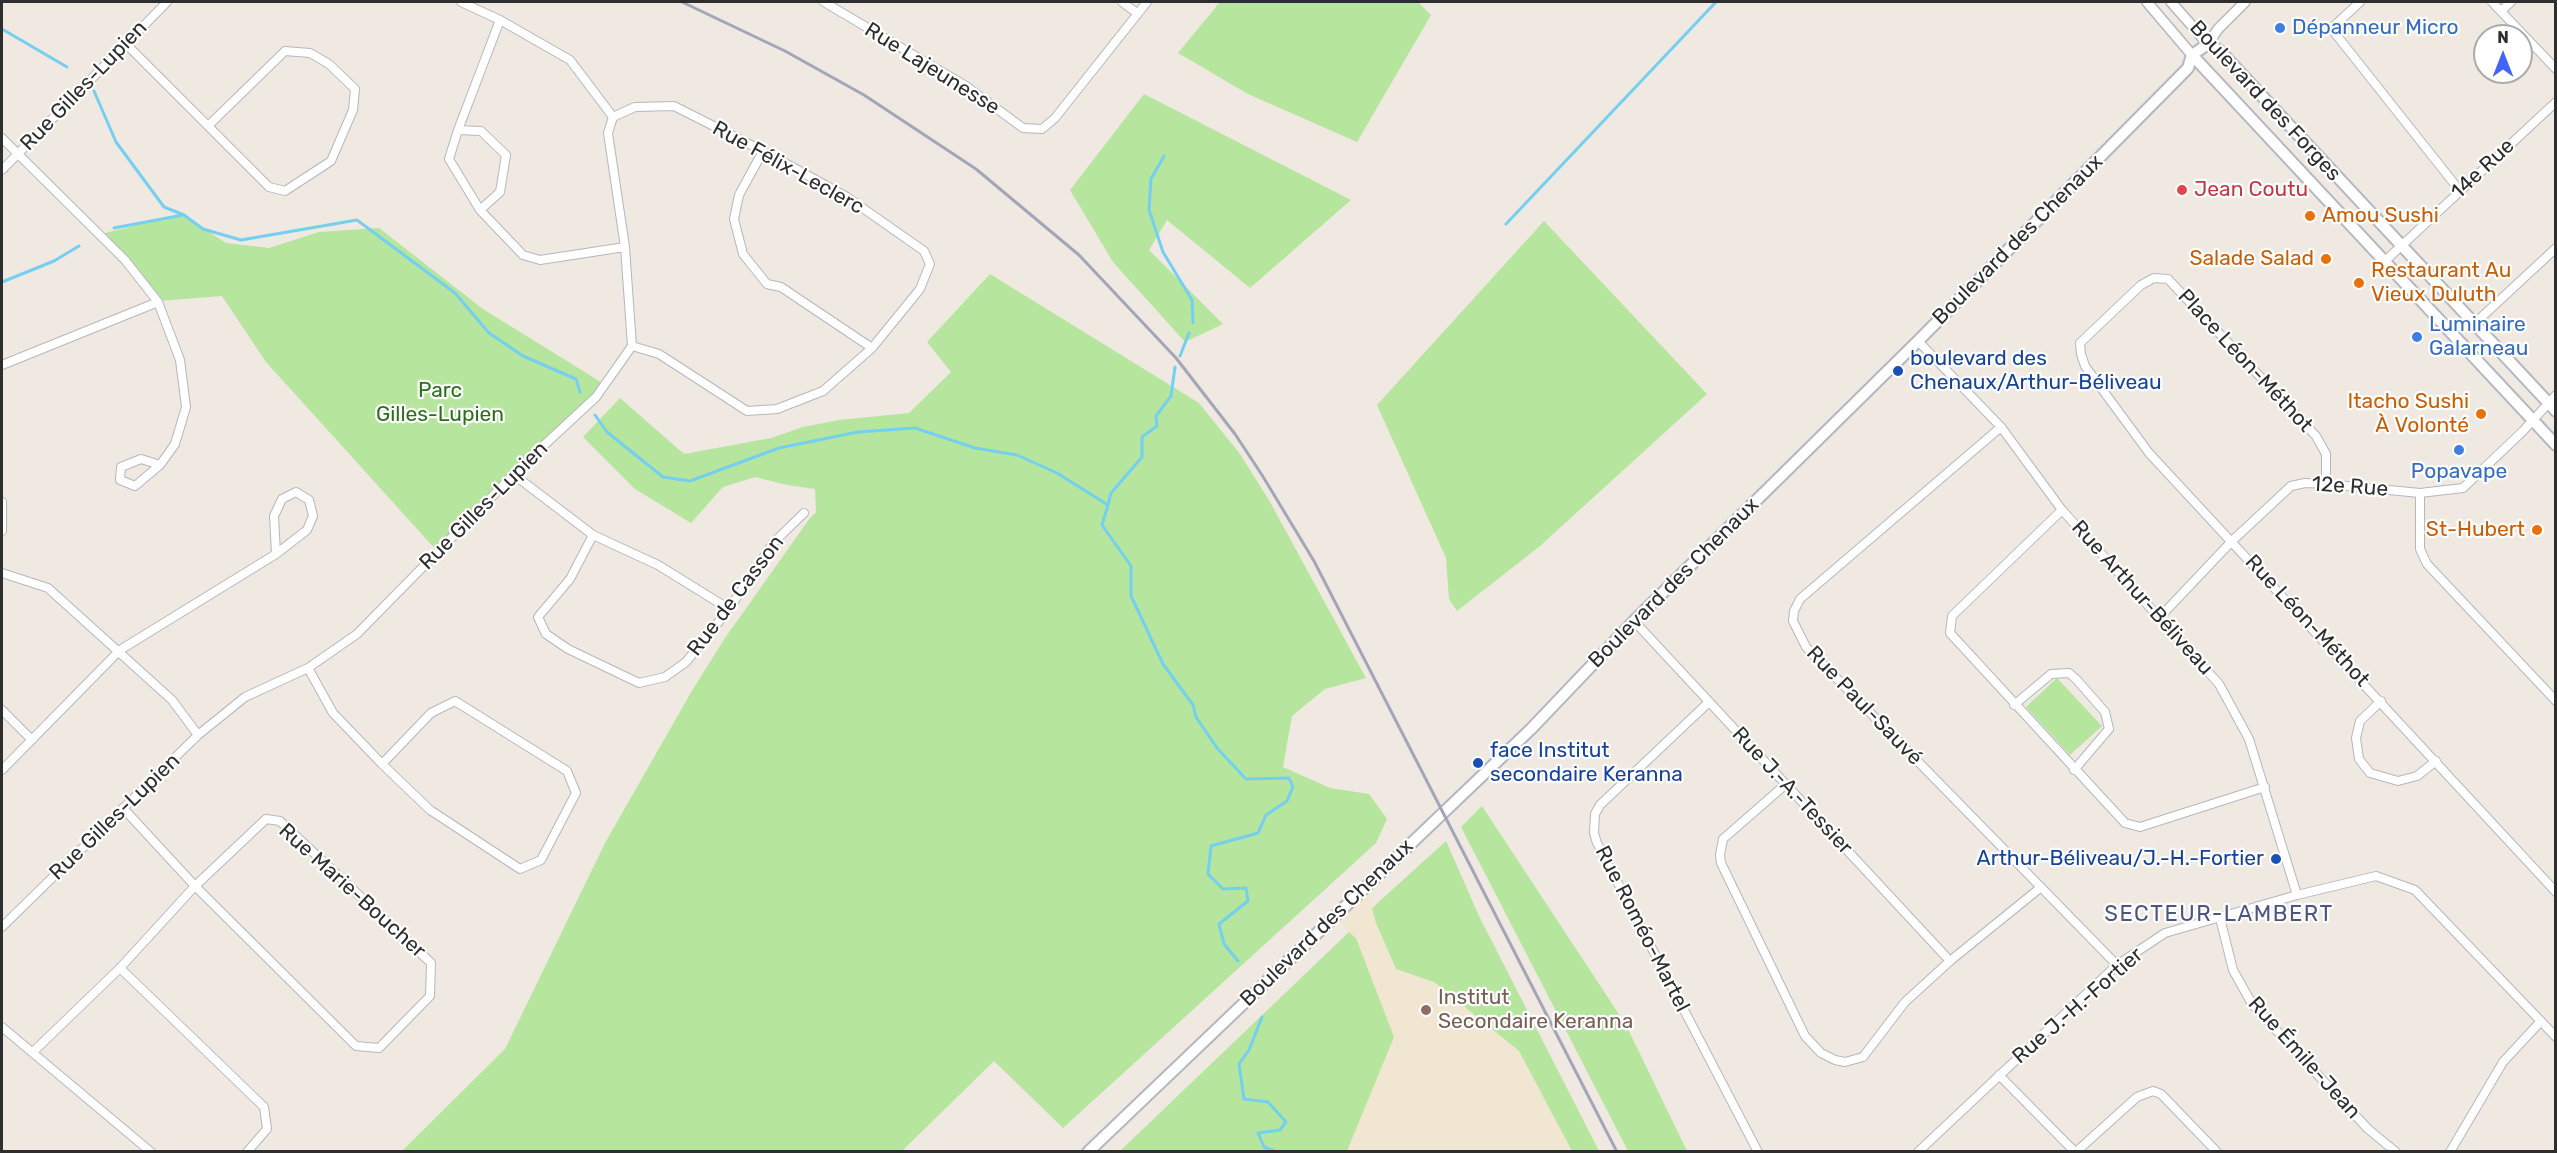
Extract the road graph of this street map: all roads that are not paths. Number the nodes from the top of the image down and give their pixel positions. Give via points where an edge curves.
1 (167, 2) edge
2 (462, 2) edge
3 (824, 2) edge
4 (1122, 2) edge
5 (1147, 2) edge
6 (2147, 2) edge
7 (2171, 2) edge
8 (2245, 2) edge
9 (2360, 2) edge
10 (2492, 2) edge
11 (2511, 2) edge
12 (2501, 11) junction
13 (1137, 13) junction
14 (500, 20) junction
15 (126, 44) junction
16 (2208, 44) junction
17 (2192, 56) junction
18 (2556, 69) edge
19 (2556, 102) edge
20 (613, 117) junction
21 (209, 125) junction
22 (458, 130) junction
23 (2, 138) edge
24 (763, 151) junction
25 (19, 153) junction
26 (2, 170) edge
27 (2460, 191) junction
28 (480, 210) junction
29 (2401, 246) junction
30 (625, 247) junction
31 (2556, 248) edge
32 (2385, 261) junction
33 (158, 302) junction
34 (2473, 325) junction
35 (1918, 341) junction
36 (632, 346) junction
37 (872, 348) junction
38 (2, 365) edge
39 (2552, 399) edge
40 (2556, 411) edge
41 (2532, 422) junction
42 (2001, 427) junction
43 (2556, 446) edge
44 (160, 465) junction
45 (513, 474) junction
46 (2326, 484) junction
47 (2420, 493) junction
48 (2, 502) edge
49 (2062, 510) junction
50 (804, 513) dead end
51 (2, 531) edge
52 (593, 535) junction
53 (2232, 541) junction
54 (276, 554) junction
55 (2, 573) edge
56 (729, 609) junction
57 (2160, 617) junction
58 (1634, 621) junction
59 (120, 650) junction
60 (308, 668) junction
61 (2381, 701) junction
62 (2556, 701) edge
63 (1709, 702) junction
64 (2014, 705) junction
65 (2, 710) edge
66 (198, 735) junction
67 (32, 740) junction
68 (2436, 761) junction
69 (382, 764) junction
70 (2, 770) edge
71 (2074, 770) junction
72 (1785, 784) junction
73 (2265, 787) junction
74 (123, 808) junction
75 (195, 886) junction
76 (2040, 888) junction
77 (2556, 892) edge
78 (2297, 896) junction
79 (2220, 918) junction
80 (2, 927) edge
81 (1950, 961) junction
82 (2117, 965) junction
83 (120, 968) junction
84 (2541, 1021) junction
85 (2, 1027) edge
86 (2556, 1037) edge
87 (33, 1053) junction
88 (1999, 1075) junction
89 (151, 1152) edge
90 (248, 1152) edge
91 (1088, 1152) edge
92 (1758, 1152) edge
93 (1918, 1152) edge
94 (2076, 1152) edge
95 (2217, 1152) edge
96 (2396, 1152) edge
97 (2450, 1152) edge

1 - 15 street, Rue Gilles-Lupien
2 - 14 street
3 - 13 street, Rue Lajeunesse via 966,86 1023,128 1042,129 1055,118
4 - 13 street
5 - 13 street
6 - 17 street, Boulevard des Forges
7 - 16 street, Boulevard des Forges
8 - 16 street, Boulevard des Chenaux
9 - 27 street via 2333,29
10 - 12 street
11 - 12 street
12 - 18 street
14 - 20 street via 570,60
14 - 22 street
15 - 21 street
15 - 25 street, Rue Gilles-Lupien
16 - 17 main road, Boulevard des Chenaux
16 - 29 main road, Boulevard des Forges via 2220,51
17 - 32 main road, Boulevard des Forges
17 - 35 main road, Boulevard des Chenaux via 2188,68
19 - 27 street, 14e Rue
20 - 24 street, Rue Félix-Leclerc via 634,106 674,106
20 - 30 street via 608,133
21 - 21 street via 269,187 285,191 331,161 353,110 355,90 330,64 310,53 285,51
22 - 28 street via 449,159
22 - 28 street via 481,131 506,155 501,192
23 - 25 street
24 - 37 street via 739,195 734,219 743,254 766,284 781,287
24 - 37 street, Rue Félix-Leclerc via 847,197 924,251 930,264 920,289
25 - 26 street, Rue Gilles-Lupien
25 - 33 street via 126,260
27 - 29 street, 14e Rue
28 - 30 street via 523,255 540,260
29 - 32 street, 14e Rue
29 - 34 main road, Boulevard des Forges
30 - 36 street
31 - 34 street
32 - 41 main road, Boulevard des Forges
33 - 38 street
33 - 44 street via 180,360 186,407 175,444
34 - 39 main road, Boulevard des Forges
35 - 42 street, Rue Arthur-Béliveau
35 - 58 main road, Boulevard des Chenaux
36 - 37 street, Rue Félix-Leclerc via 659,354 747,411 777,409 823,391
36 - 45 street, Rue Gilles-Lupien via 596,397
39 - 40 main road, Boulevard des Forges
39 - 41 street, 12e Rue
41 - 43 main road, Boulevard des Forges
41 - 47 street, 12e Rue via 2463,488
42 - 49 street, Rue Arthur-Béliveau
42 - 76 street, Rue Paul-Sauvé via 1800,600 1793,621 1806,647
44 - 44 street via 141,459 121,467 120,480 135,486
45 - 52 street
45 - 60 street, Rue Gilles-Lupien via 357,634
46 - 47 street, 12e Rue
46 - 53 street, 12e Rue via 2291,486
46 - 53 street, Place Léon-Méthot via 2326,454 2316,436 2168,279 2154,278 2141,285 2080,343 2080,354 2149,453
47 - 62 street via 2420,549 2427,564
48 - 51 street
49 - 57 street, Rue Arthur-Béliveau
49 - 64 street via 1952,616 1950,633
50 - 56 street, Rue de Casson via 773,543
52 - 56 street via 658,566
52 - 56 street, Rue de Casson via 570,579 538,617 546,634 568,650 639,683 665,677 686,662
53 - 57 street, 12e Rue
53 - 61 street, Rue Léon-Méthot
54 - 54 street via 307,530 313,516 309,500 296,492 282,499 274,516
54 - 59 street
55 - 59 street via 48,588
57 - 73 street, Rue Arthur-Béliveau via 2228,698 2249,739
58 - 63 street, Rue J.-A.-Tessier
58 - 91 main road, Boulevard des Chenaux via 1474,784
59 - 66 street via 171,700
59 - 67 street
60 - 66 street, Rue Gilles-Lupien via 245,698
60 - 69 street via 333,713
61 - 68 street, Rue Léon-Méthot
61 - 68 street, Rue Léon-Méthot via 2360,721 2356,738 2359,759 2370,773 2398,782 2416,776
63 - 72 street, Rue J.-A.-Tessier
63 - 92 street, Rue Roméo-Martel via 1600,805 1595,814 1594,833
64 - 71 street
64 - 71 street via 2051,674 2068,673 2076,679 2105,712 2109,729
65 - 67 street
66 - 74 street, Rue Gilles-Lupien
67 - 70 street
68 - 77 street, Rue Léon-Méthot
69 - 69 street via 430,810 520,869 541,860 576,793 567,771 455,701 431,713
71 - 73 street via 2125,823 2140,827
72 - 81 street, Rue J.-A.-Tessier
72 - 81 street via 1723,839 1720,855 1805,1036 1821,1053 1845,1062 1863,1056 1905,1002
73 - 78 street, Rue Arthur-Béliveau
74 - 75 street, Rue Marie-Boucher
74 - 80 street, Rue Gilles-Lupien
75 - 75 street, Rue Marie-Boucher via 356,1046 379,1048 430,996 431,963 280,821 266,819
75 - 83 street, Rue Marie-Boucher
76 - 81 street
76 - 82 street, Rue Paul-Sauvé
78 - 79 street, Rue J.-H.-Fortier
78 - 84 street, Rue J.-H.-Fortier via 2376,876 2415,890
79 - 82 street, Rue J.-H.-Fortier via 2165,933
79 - 96 street, Rue Émile-Jean via 2233,970 2252,1004 2368,1129
82 - 88 street, Rue J.-H.-Fortier
83 - 87 street, Rue Marie-Boucher
83 - 90 street via 264,1107 267,1129
84 - 86 street, Rue J.-H.-Fortier
84 - 97 street via 2503,1062
85 - 87 street
87 - 89 street
88 - 93 street, Rue J.-H.-Fortier
88 - 94 street
94 - 95 street via 2137,1097 2153,1090

